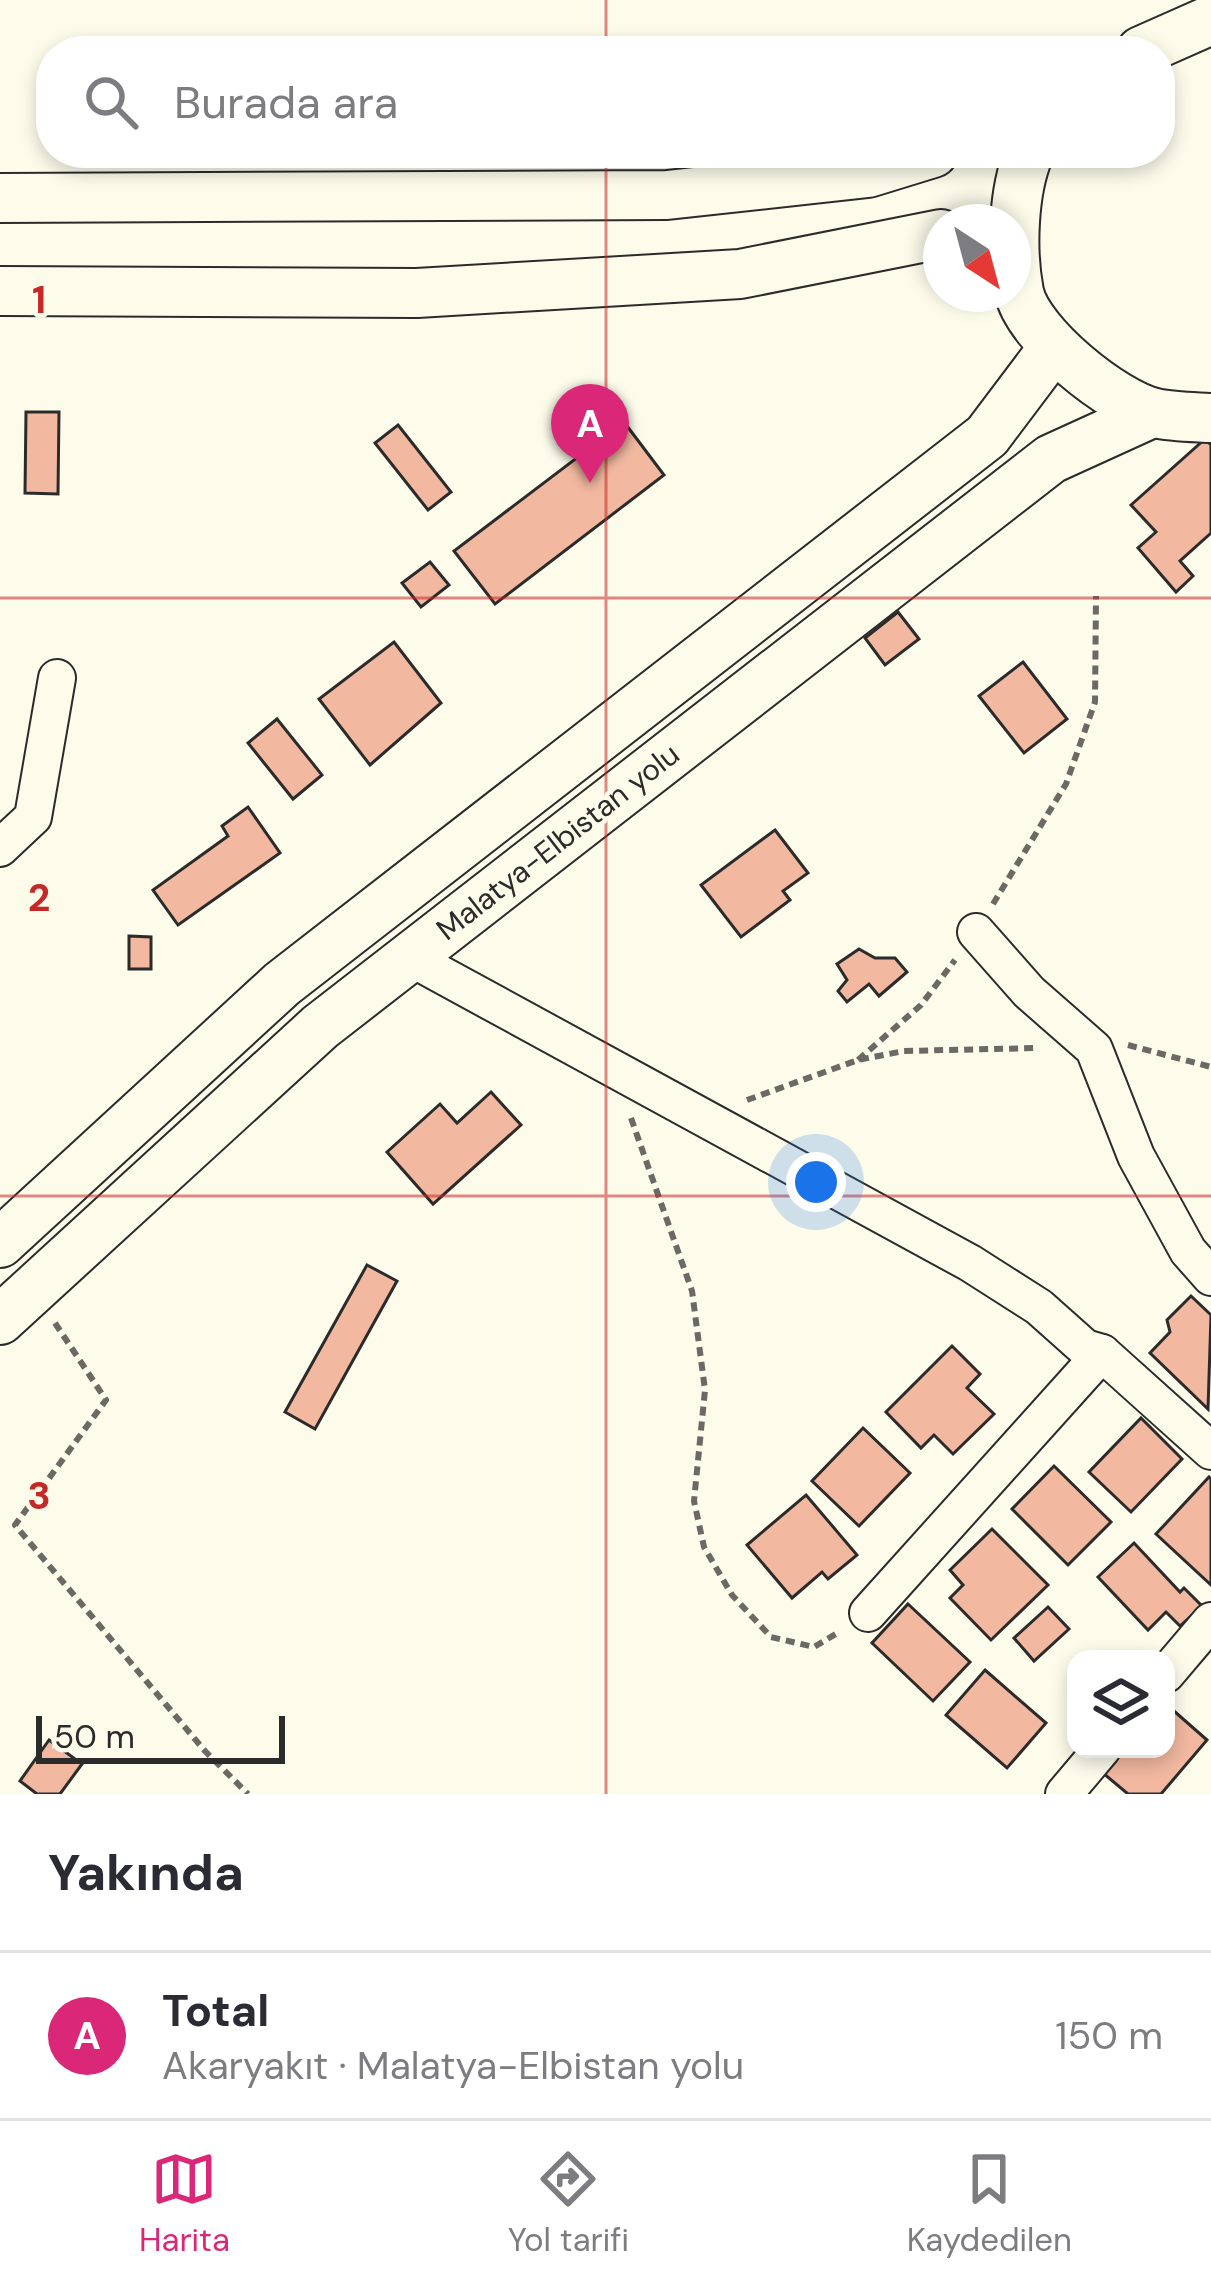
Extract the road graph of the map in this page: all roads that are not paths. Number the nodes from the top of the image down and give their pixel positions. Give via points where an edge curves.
1 (1211, 20) edge
2 (1175, 36) edge
3 (882, 168) edge
4 (1026, 168) edge
5 (0, 198) edge
6 (1019, 204) edge
7 (923, 238) edge
8 (0, 291) edge
9 (1030, 312) edge
10 (1054, 347) junction
11 (1152, 413) junction
12 (1211, 418) edge
13 (57, 678) dead end
14 (0, 848) edge
15 (976, 932) road end
16 (409, 957) junction
17 (0, 1243) edge
18 (1211, 1277) edge
19 (17, 1305) edge
20 (1102, 1353) junction
21 (1211, 1451) edge
22 (868, 1613) road end
23 (1211, 1621) edge
24 (1175, 1663) edge
25 (1094, 1758) edge
26 (1064, 1794) edge

1 - 2 main road
3 - 5 main road via 667,196
4 - 6 main road
7 - 8 main road via 740,274 417,293
9 - 10 main road
10 - 11 main road
10 - 17 main road, Malatya-Elbistan yolu via 987,436 282,984
11 - 12 main road
11 - 16 main road, Malatya-Elbistan yolu via 1051,459
13 - 14 street via 33,817
15 - 18 street via 1094,1049 1136,1156
16 - 19 main road, Malatya-Elbistan yolu via 320,1027
16 - 20 street via 970,1263
20 - 21 street
20 - 22 street
23 - 24 street
25 - 26 street

